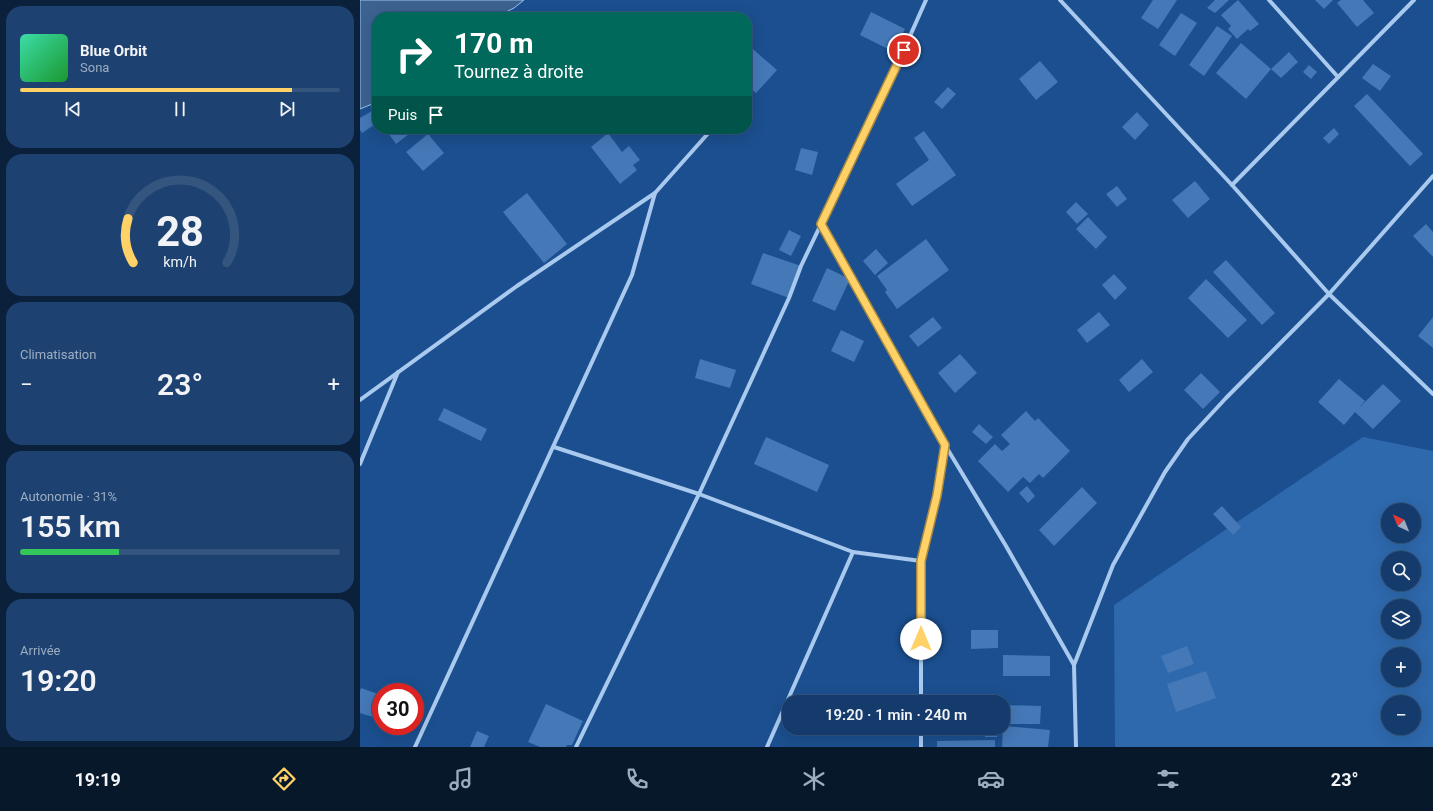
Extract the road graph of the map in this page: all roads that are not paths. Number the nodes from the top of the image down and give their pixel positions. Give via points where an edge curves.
1 (926, 0) edge
2 (1060, 0) edge
3 (1269, 0) edge
4 (1414, 0) edge
5 (1338, 77) junction
6 (708, 134) edge
7 (1433, 176) edge
8 (1232, 185) junction
9 (655, 194) junction
10 (821, 224) junction
11 (1329, 294) junction
12 (399, 371) junction
13 (1433, 394) edge
14 (360, 400) edge
15 (945, 445) junction
16 (554, 447) junction
17 (360, 464) edge
18 (699, 494) junction
19 (852, 552) junction
20 (921, 561) junction
21 (1074, 664) junction
22 (921, 695) edge
23 (921, 735) edge
24 (415, 747) edge
25 (576, 747) edge
26 (767, 747) edge
27 (921, 747) edge
28 (1076, 747) edge

1 - 10 street
2 - 8 street
3 - 5 street
4 - 5 street
5 - 8 street
6 - 9 street
7 - 11 street
8 - 11 street
9 - 12 street via 517,286
9 - 16 street via 632,275
10 - 15 street
10 - 18 street
11 - 13 street
11 - 21 street via 1193,433 1165,472 1113,565
12 - 14 street
12 - 17 street
15 - 20 street via 937,495
15 - 21 street
16 - 18 street
16 - 24 street
18 - 19 street
18 - 25 street
19 - 20 street
19 - 26 street
20 - 22 street
21 - 28 street
23 - 27 street

